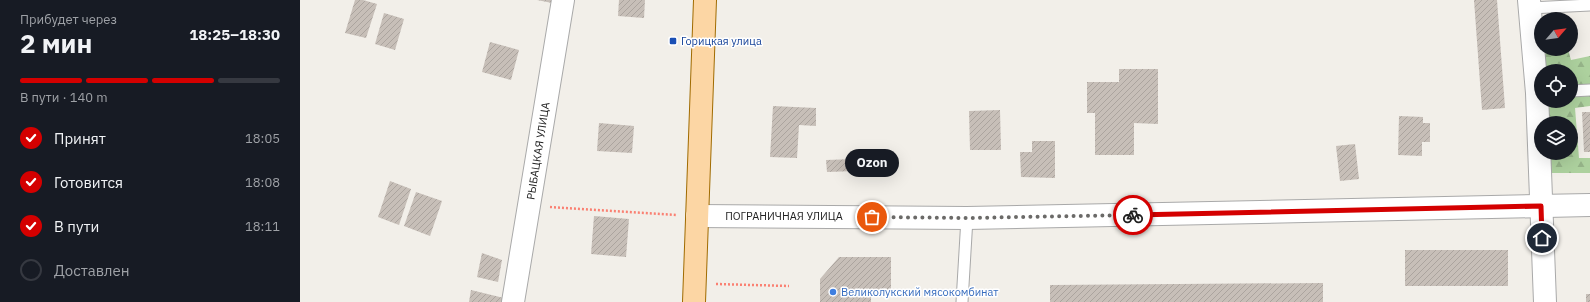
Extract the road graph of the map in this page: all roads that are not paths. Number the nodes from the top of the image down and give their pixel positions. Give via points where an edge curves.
1 (563, 0) edge
2 (705, 0) edge
3 (1530, 4) edge
4 (1590, 5) edge
5 (1536, 64) edge
6 (1590, 90) edge
7 (1578, 91) edge
8 (1539, 108) edge
9 (1590, 205) edge
10 (1541, 206) junction
11 (697, 216) junction
12 (967, 218) junction
13 (695, 292) edge
14 (513, 302) edge
15 (962, 302) edge
16 (1545, 302) edge

1 - 14 street, РЫБАЦКАЯ УЛИЦА
2 - 11 main road
3 - 4 lane
3 - 5 street
6 - 7 lane
8 - 10 street
9 - 10 street, ПОГРАНИЧНАЯ УЛИЦА
10 - 12 street, ПОГРАНИЧНАЯ УЛИЦА
10 - 16 street
11 - 12 street, ПОГРАНИЧНАЯ УЛИЦА
11 - 13 main road
12 - 15 lane

